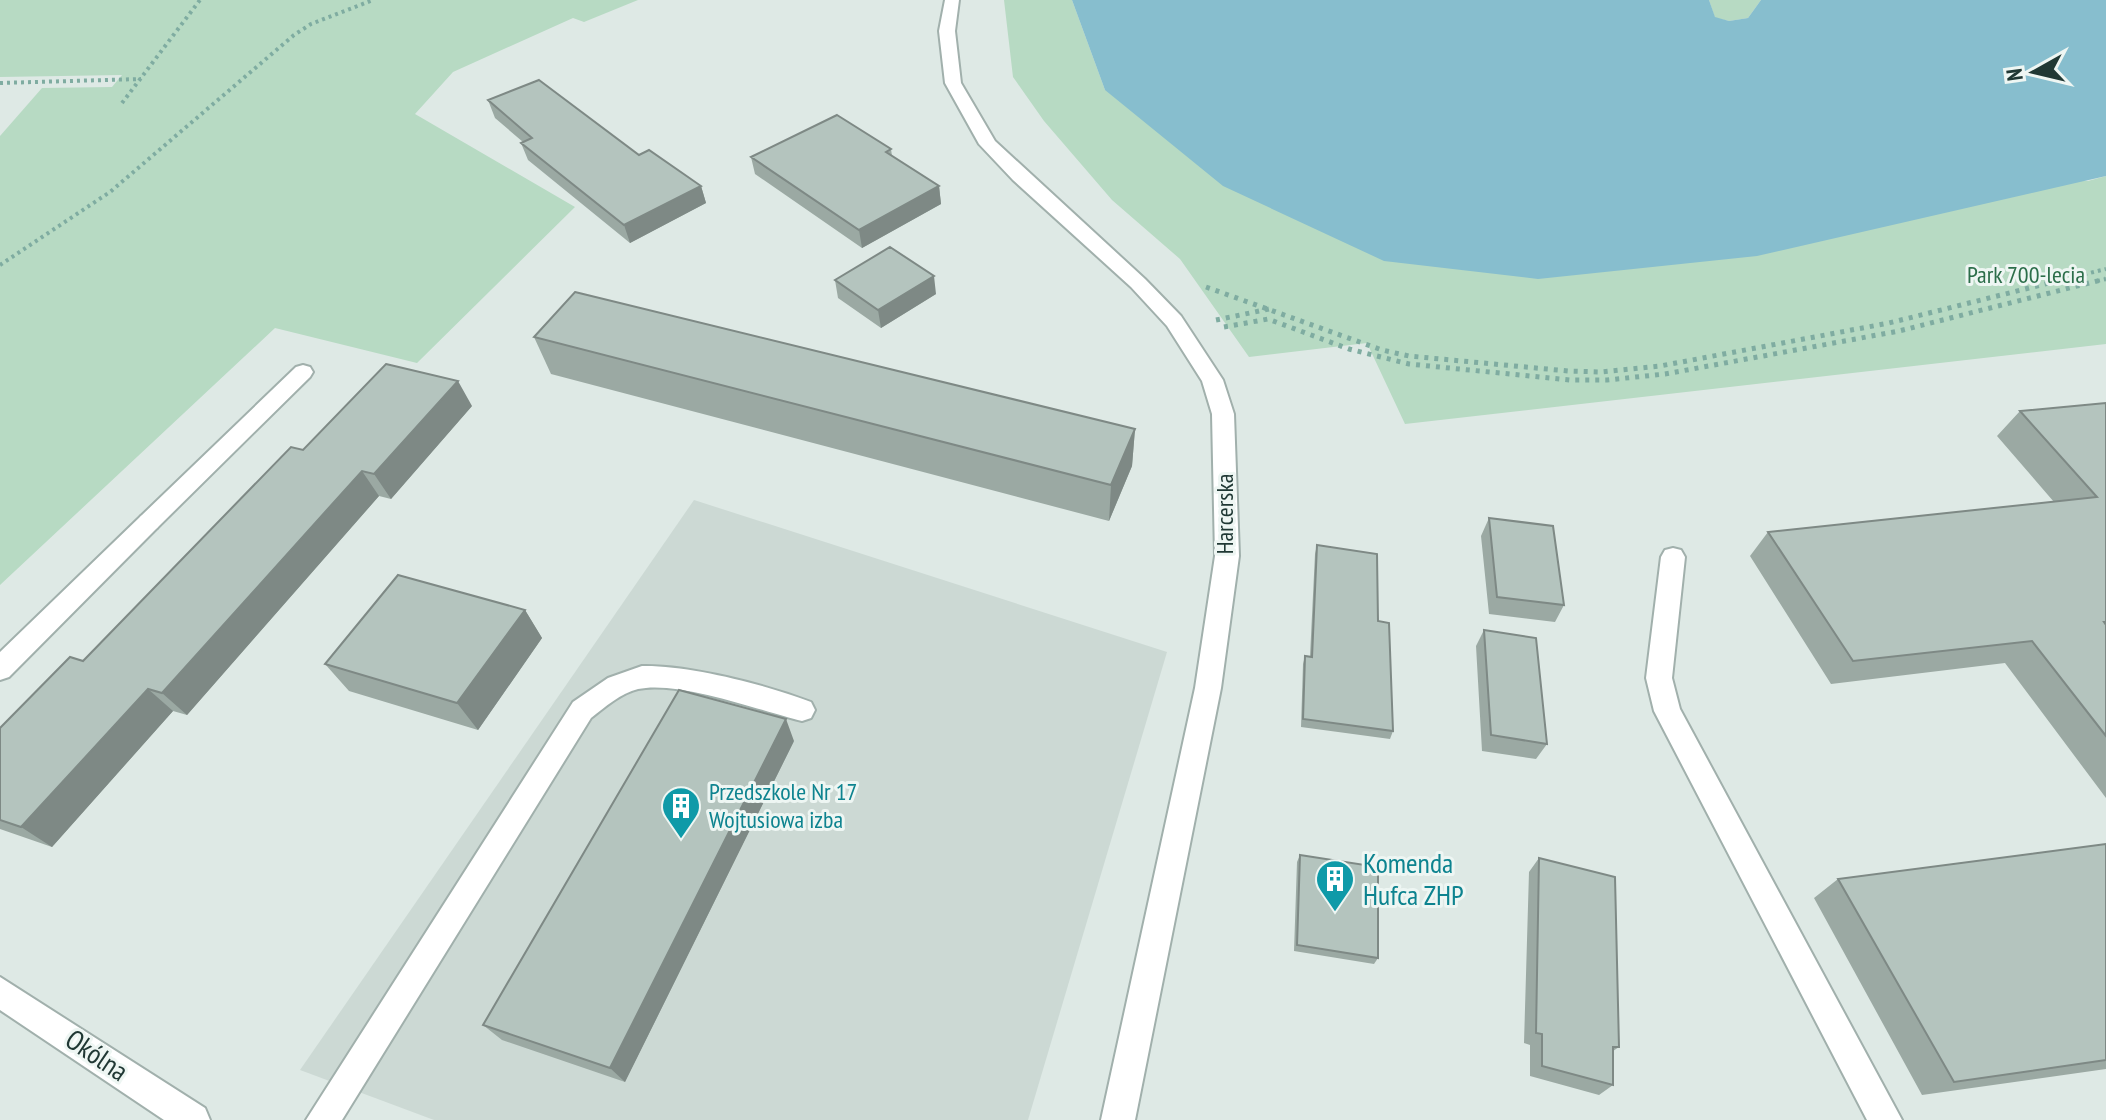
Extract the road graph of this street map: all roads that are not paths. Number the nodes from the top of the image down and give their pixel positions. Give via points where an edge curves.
1 (952, 0) edge
2 (303, 372) dead end
3 (1673, 557) dead end
4 (0, 669) edge
5 (802, 710) dead end
6 (0, 992) edge
7 (193, 1120) edge
8 (323, 1120) edge
9 (1118, 1120) edge
10 (1885, 1120) edge

1 - 9 street, Harcerska via 947,31 953,83 988,144 1174,321 1212,380 1223,414 1227,556 1208,688
2 - 4 street
3 - 10 street via 1659,678 1667,711
5 - 8 street via 668,678 643,677 609,689 582,710
6 - 7 street, Okólna

